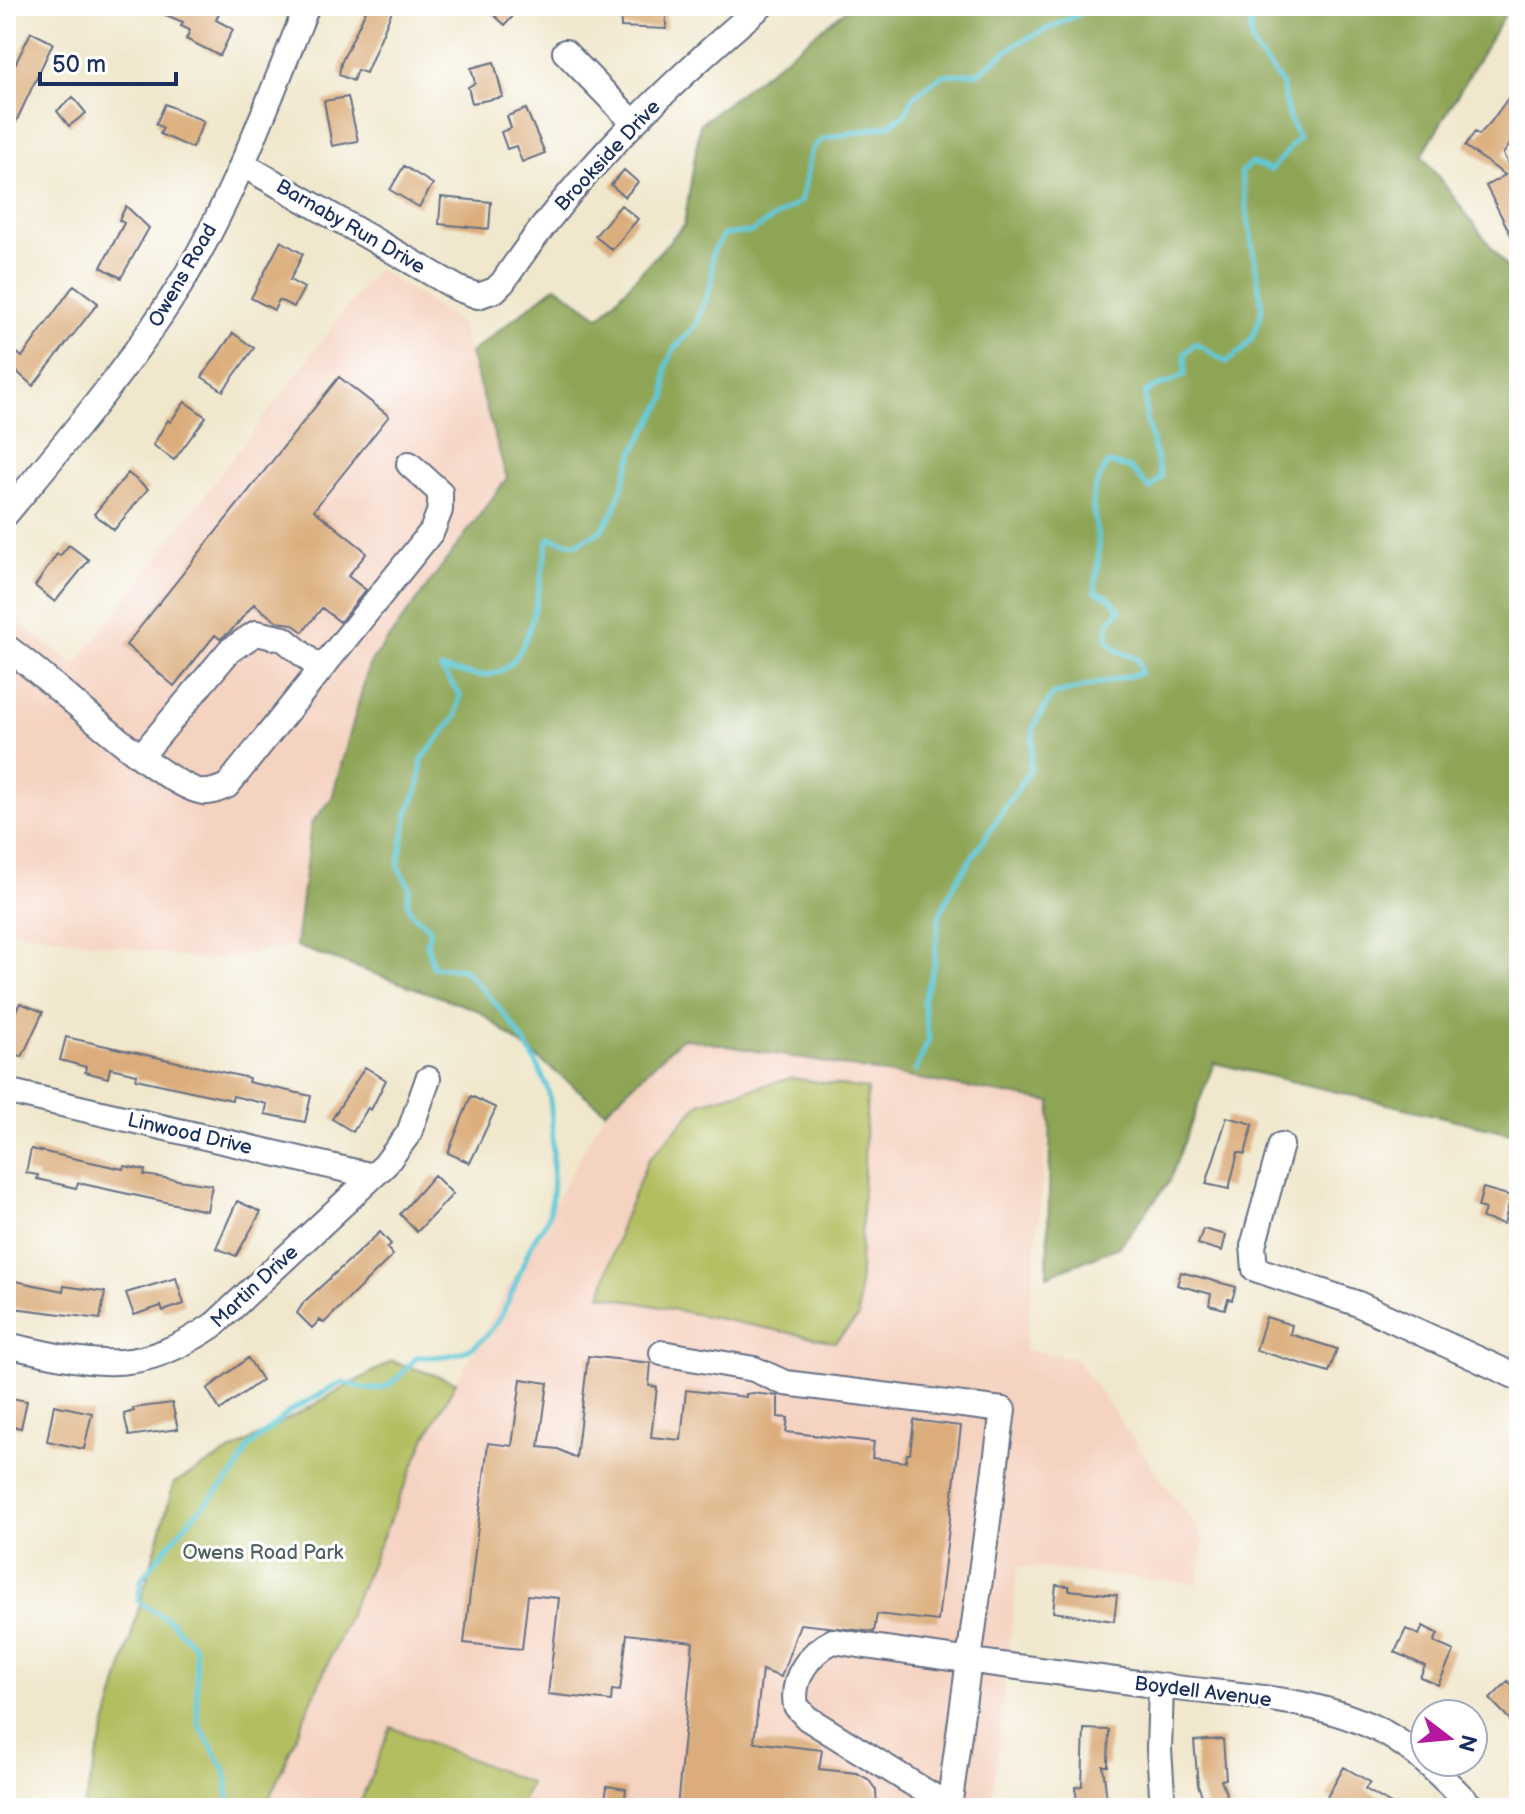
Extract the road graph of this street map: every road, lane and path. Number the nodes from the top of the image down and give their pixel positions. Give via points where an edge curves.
1 (307, 6) edge
2 (761, 6) edge
3 (565, 52) dead end
4 (634, 123) junction
5 (242, 164) junction
6 (459, 289) joint
7 (409, 464) dead end
8 (6, 514) edge
9 (6, 647) edge
10 (319, 668) junction
11 (141, 756) junction
12 (428, 1079) dead end
13 (6, 1091) edge
14 (1281, 1145) dead end
15 (373, 1176) junction
16 (6, 1345) edge
17 (662, 1353) dead end
18 (1519, 1378) edge
19 (967, 1662) junction
20 (1161, 1686) junction
21 (949, 1807) edge
22 (1163, 1808) edge
23 (1473, 1808) edge

1 - 5 street, Owens Road
2 - 4 street, Brookside Drive
3 - 4 street
4 - 6 street, Brookside Drive via 547,220 495,290 478,296
5 - 6 street, Barnaby Run Drive
5 - 8 street, Owens Road via 180,286 124,368
7 - 10 street via 440,492 432,531
9 - 11 street
10 - 11 street via 284,639 256,633 229,651
10 - 11 street via 227,786 202,792
12 - 15 street, Martin Drive via 409,1133
13 - 15 street, Linwood Drive
14 - 18 street via 1253,1246 1255,1269 1356,1303
15 - 16 street, Martin Drive via 215,1324 170,1353 114,1364
17 - 19 street via 754,1369 785,1383 1003,1410
19 - 20 street, Boydell Avenue
19 - 21 street
19 - 21 street, Boydell Avenue via 833,1641 814,1651 795,1696 807,1718
20 - 22 street
20 - 23 street, Boydell Avenue via 1257,1696 1349,1717 1408,1748

